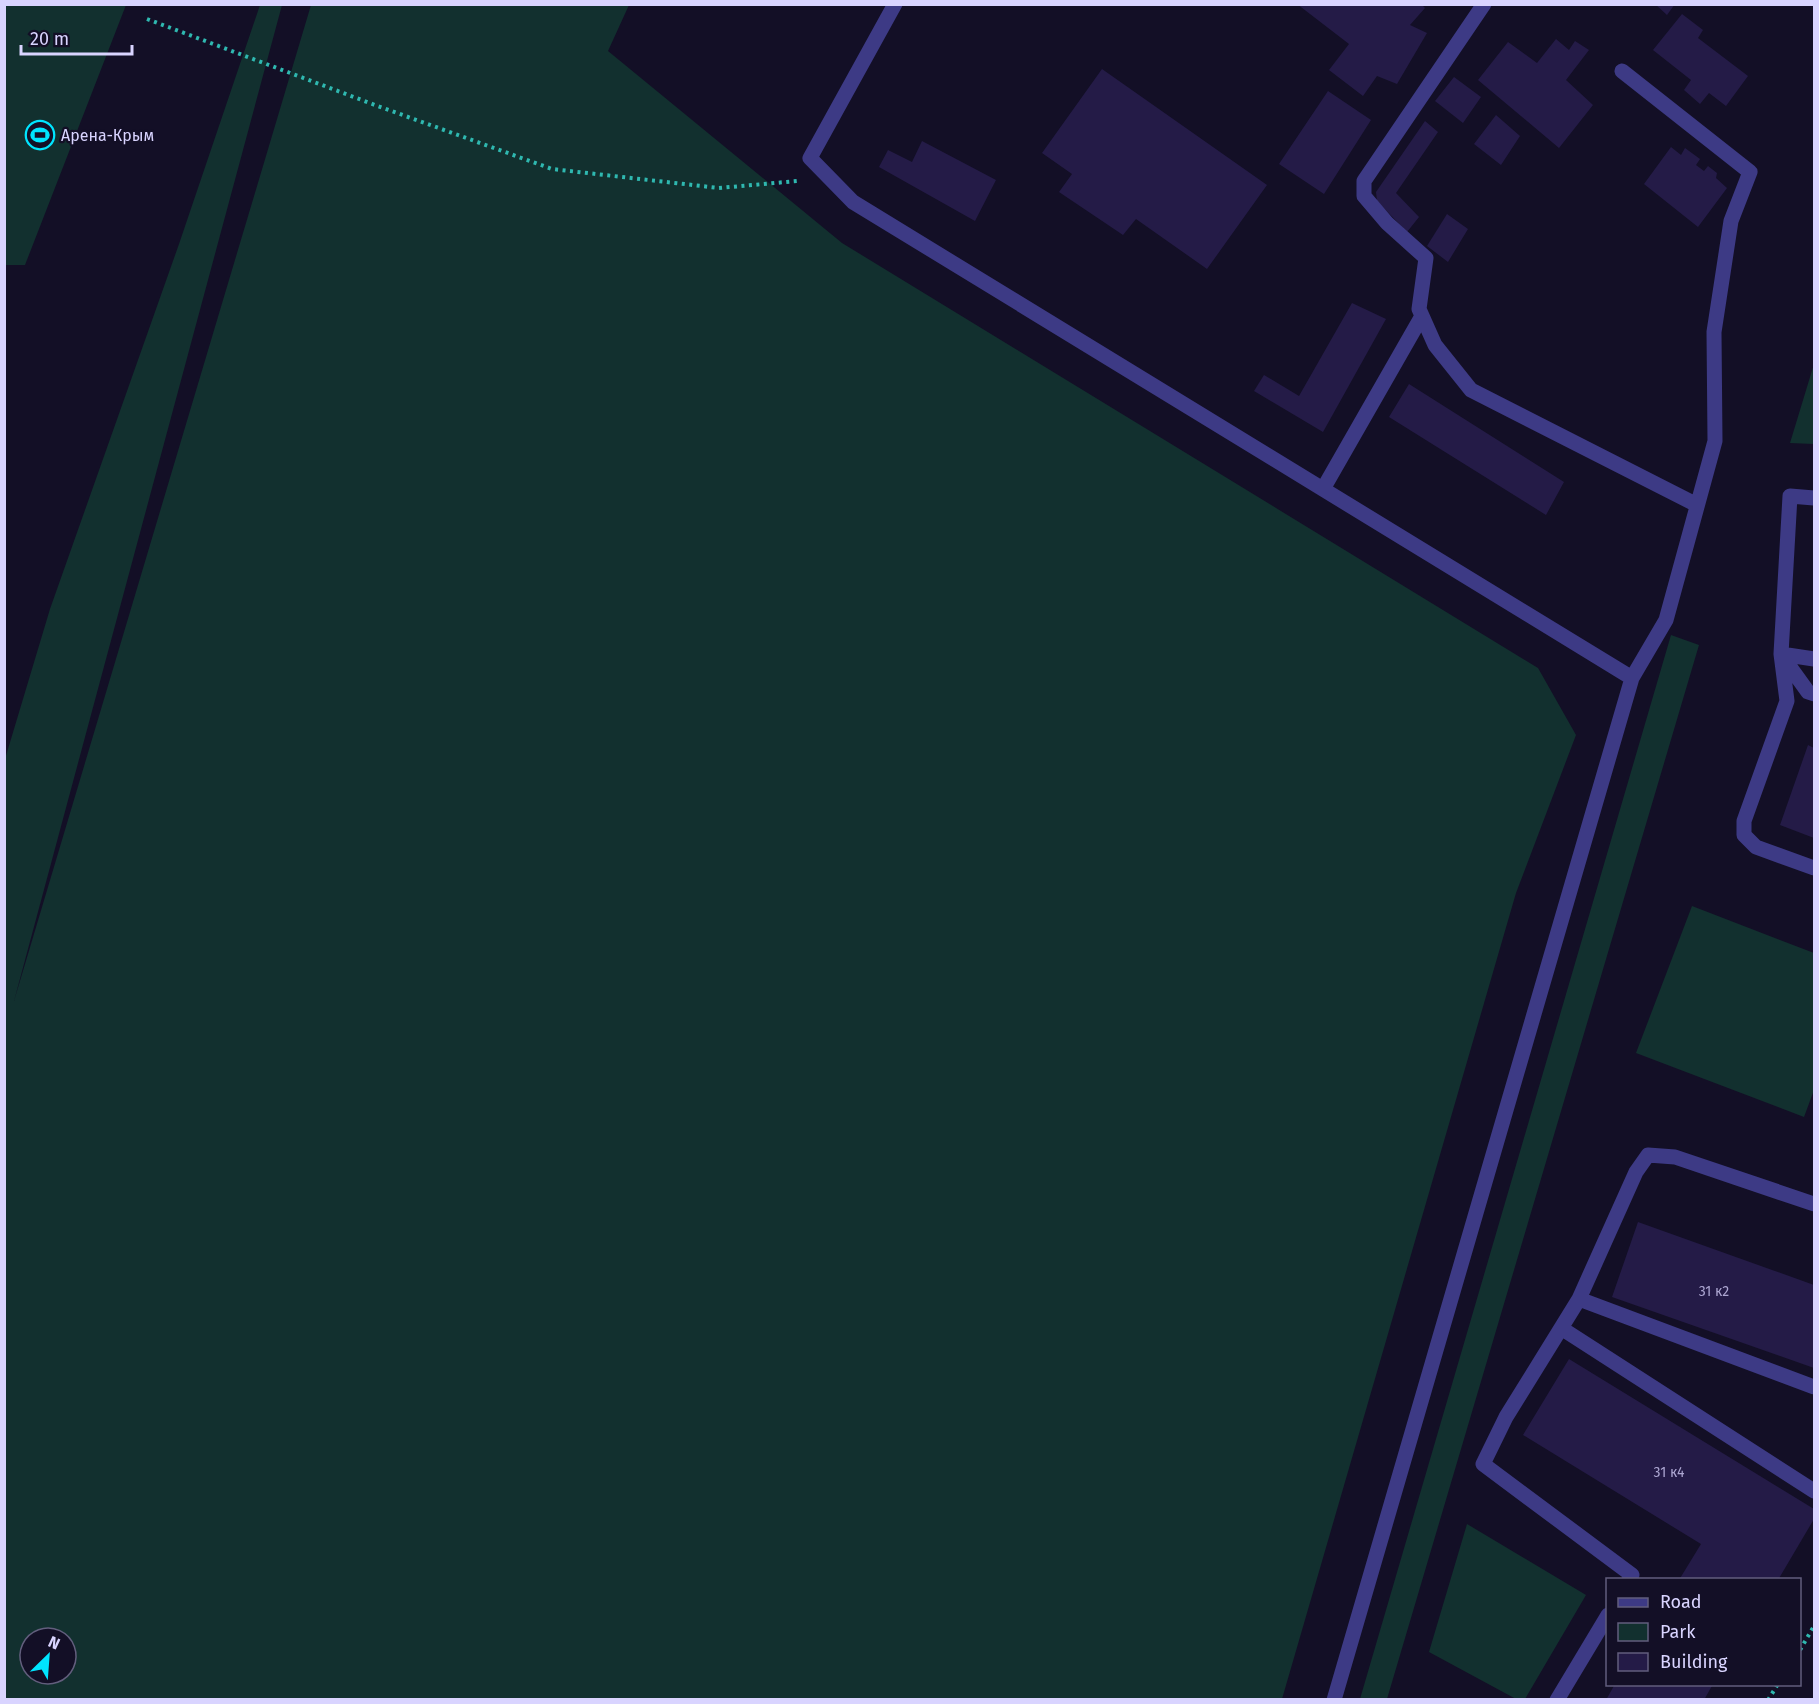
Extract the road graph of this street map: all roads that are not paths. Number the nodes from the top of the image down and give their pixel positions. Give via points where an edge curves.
1 (895, 4) edge
2 (1484, 4) edge
3 (1622, 71) dead end
4 (1422, 316) junction
5 (1323, 489) junction
6 (1815, 498) edge
7 (1697, 506) junction
8 (1781, 654) junction
9 (1815, 659) edge
10 (1632, 678) junction
11 (1815, 694) edge
12 (1815, 868) edge
13 (1815, 1204) edge
14 (1579, 1299) junction
15 (1561, 1328) junction
16 (1815, 1387) edge
17 (1815, 1491) edge
18 (1630, 1578) edge
19 (1606, 1618) edge
20 (1334, 1700) edge
21 (1557, 1700) edge

1 - 5 lane via 810,158 853,202
2 - 4 lane via 1364,181 1364,196 1426,258 1419,309
3 - 7 lane via 1750,172 1731,222 1714,332 1715,441
4 - 5 lane
4 - 7 lane via 1435,345 1471,390
5 - 10 lane
6 - 8 lane via 1790,496
7 - 10 lane via 1666,620
8 - 9 lane
8 - 11 lane via 1808,692
8 - 12 lane via 1787,701 1744,821 1744,835 1756,847
10 - 20 lane
13 - 14 lane via 1675,1157 1648,1155 1636,1172
14 - 15 lane
14 - 16 lane
15 - 17 lane
15 - 18 lane via 1506,1417 1483,1464 1632,1575
19 - 21 lane

